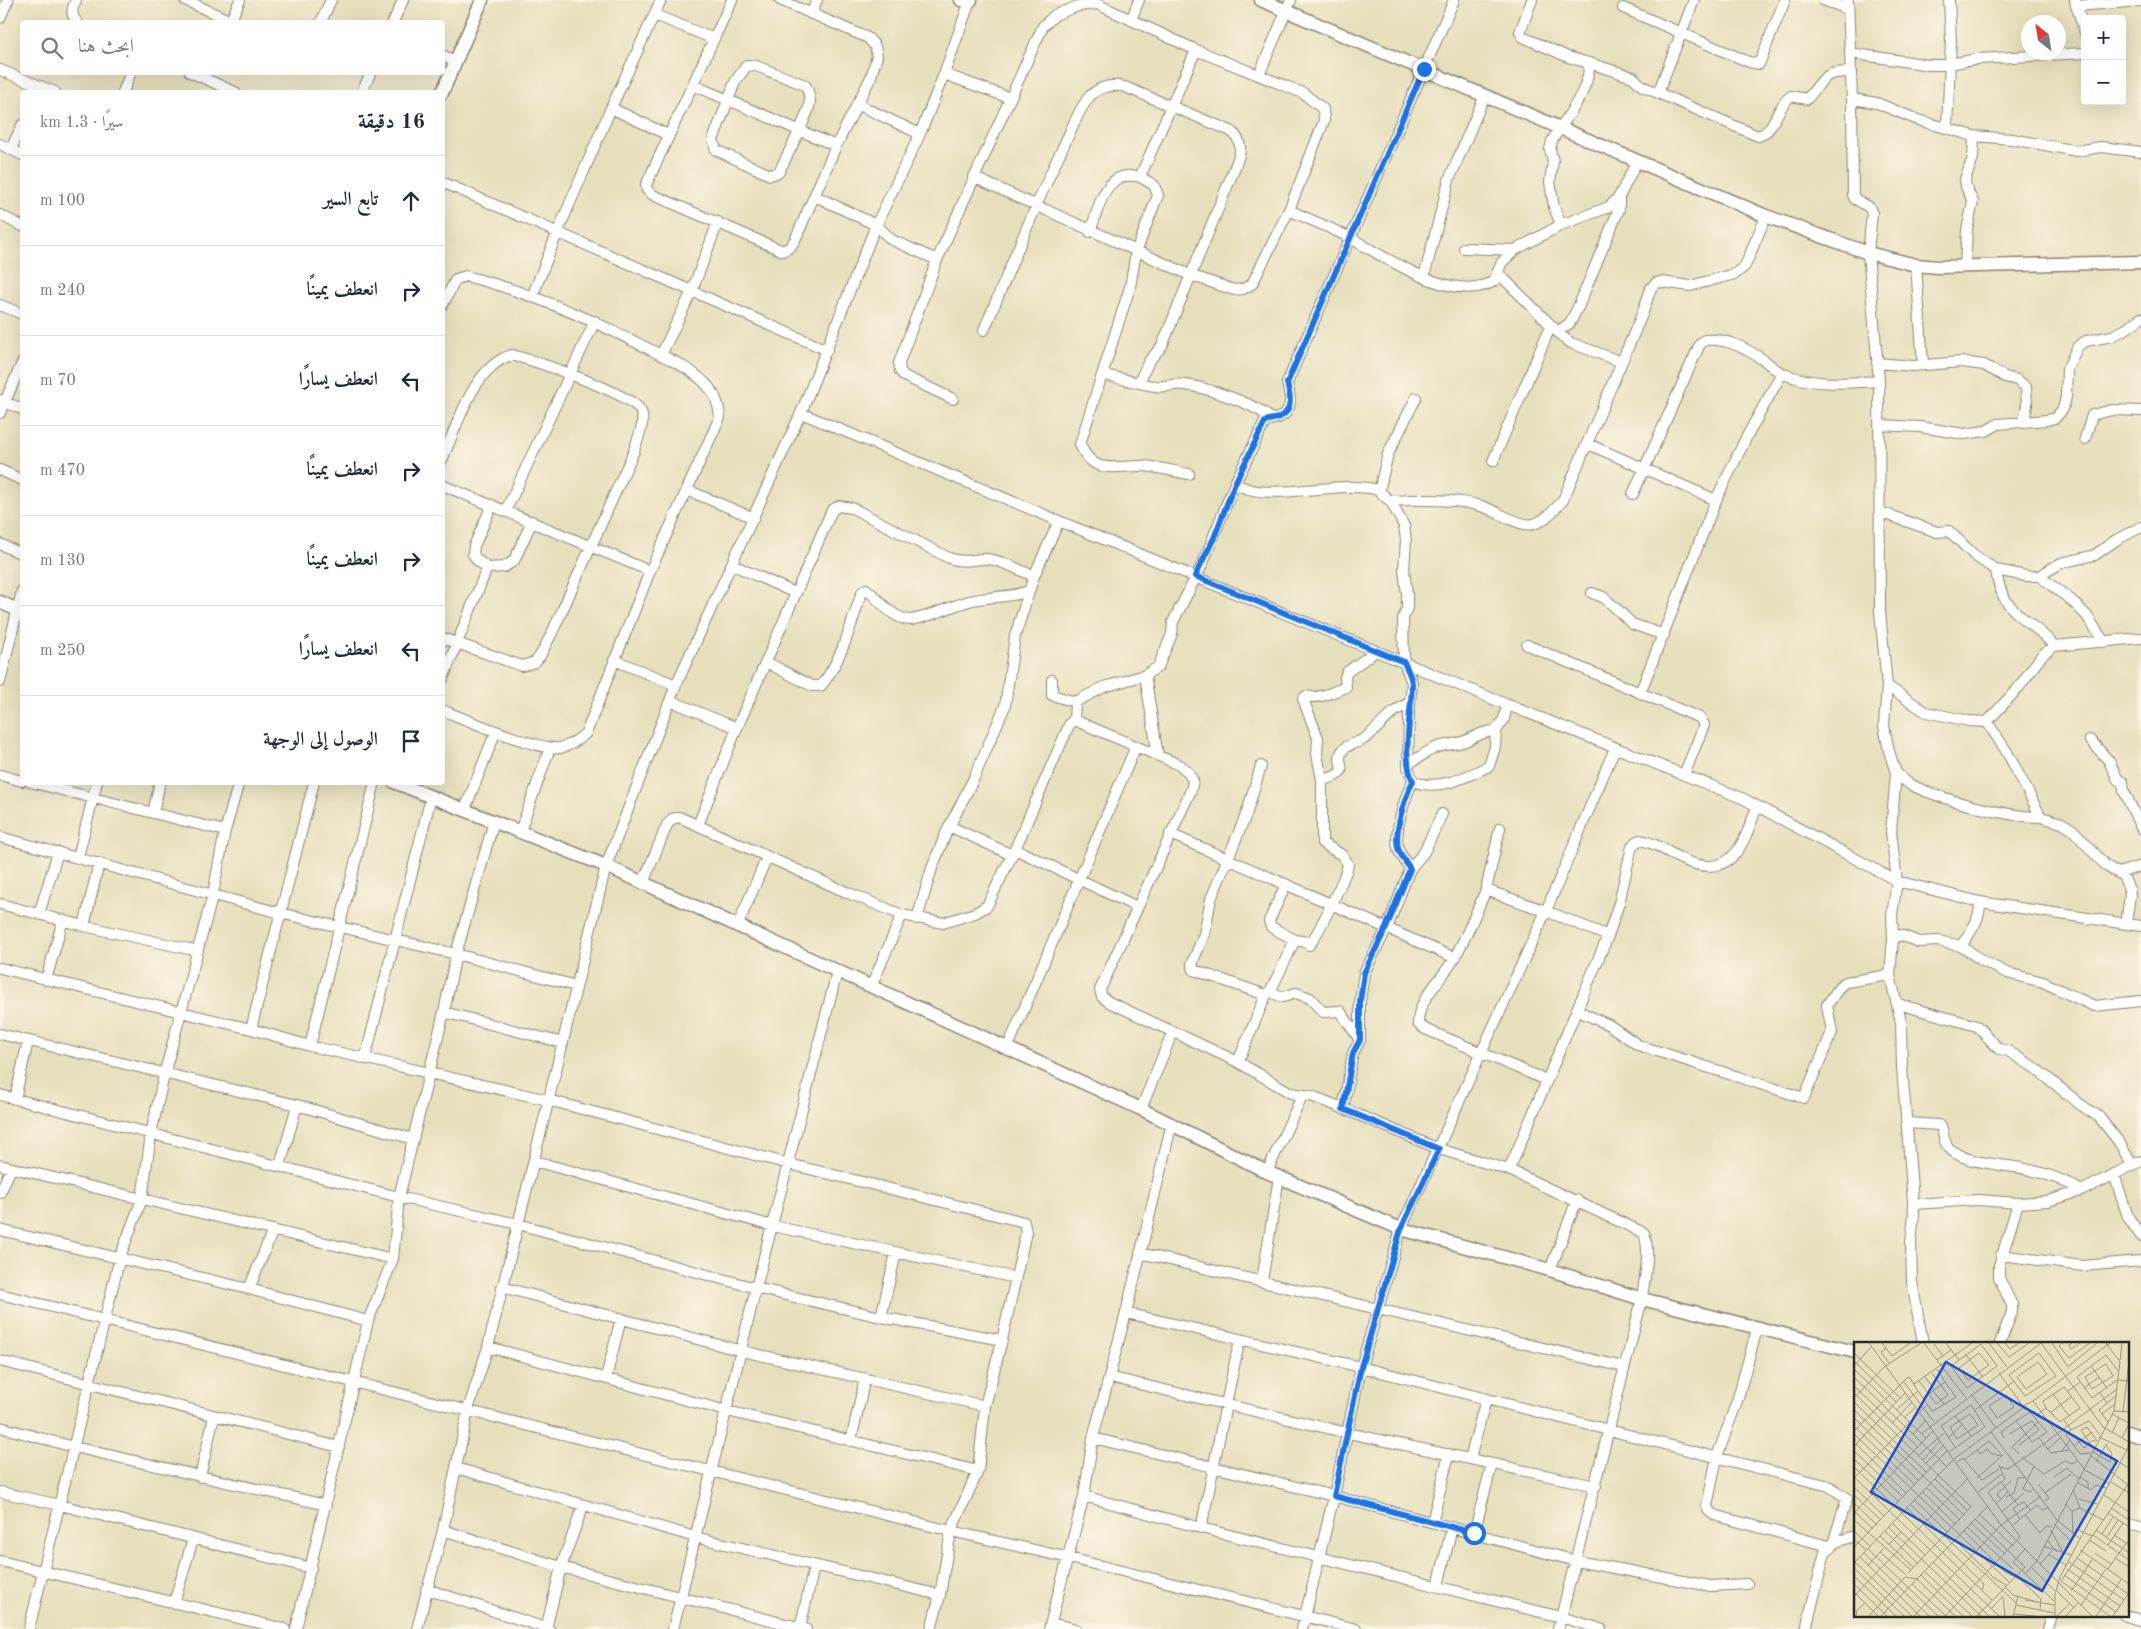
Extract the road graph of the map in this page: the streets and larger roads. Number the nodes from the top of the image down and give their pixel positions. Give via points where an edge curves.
1 (8, 0) edge
2 (76, 0) edge
3 (185, 0) edge
4 (240, 0) edge
5 (331, 0) edge
6 (403, 0) edge
7 (482, 0) edge
8 (661, 0) edge
9 (732, 0) edge
10 (780, 0) edge
11 (817, 0) edge
12 (961, 0) edge
13 (971, 0) edge
14 (1139, 0) edge
15 (1261, 0) edge
16 (1454, 0) edge
17 (1532, 0) edge
18 (1694, 0) edge
19 (1785, 0) edge
20 (1823, 0) edge
21 (1949, 0) edge
22 (2141, 1) edge
23 (2076, 3) edge
24 (1848, 4) edge
25 (1288, 6) edge
26 (1623, 8) dead end
27 (811, 14) junction
28 (655, 15) junction
29 (0, 18) edge
30 (74, 20) edge
31 (227, 20) edge
32 (232, 20) edge
33 (321, 20) edge
34 (394, 20) edge
35 (1131, 20) junction
36 (2081, 20) edge
37 (1680, 34) junction
38 (714, 39) junction
39 (1196, 50) junction
40 (1850, 53) junction
41 (2081, 53) edge
42 (445, 56) edge
43 (456, 61) junction
44 (1589, 63) junction
45 (1950, 63) junction
46 (1424, 69) junction
47 (0, 70) edge
48 (1851, 72) junction
49 (944, 74) junction
50 (130, 75) edge
51 (205, 75) edge
52 (370, 75) edge
53 (1259, 75) junction
54 (693, 85) junction
55 (39, 89) edge
56 (125, 90) edge
57 (231, 90) edge
58 (363, 90) edge
59 (443, 90) edge
60 (1658, 93) junction
61 (1485, 95) junction
62 (1010, 98) junction
63 (727, 99) junction
64 (1852, 99) junction
65 (857, 104) junction
66 (1171, 107) junction
67 (611, 108) junction
68 (1560, 127) junction
69 (1948, 127) junction
70 (20, 129) edge
71 (798, 130) junction
72 (920, 134) junction
73 (668, 135) junction
74 (1974, 136) junction
75 (0, 144) edge
76 (836, 146) junction
77 (11, 149) junction
78 (2141, 152) edge
79 (20, 154) edge
80 (1637, 161) junction
81 (1140, 177) junction
82 (973, 178) junction
83 (445, 183) edge
84 (814, 196) junction
85 (1619, 197) junction
86 (1035, 206) junction
87 (1289, 210) junction
88 (0, 216) edge
89 (1766, 216) junction
90 (718, 222) junction
91 (20, 225) edge
92 (876, 225) junction
93 (1562, 225) junction
94 (558, 231) junction
95 (1090, 232) junction
96 (1351, 238) junction
97 (1464, 248) dead end
98 (1515, 250) junction
99 (1136, 252) junction
100 (1868, 253) junction
101 (937, 260) junction
102 (2141, 262) edge
103 (1916, 265) junction
104 (1965, 267) junction
105 (1498, 273) junction
106 (1190, 275) junction
107 (1424, 277) junction
108 (692, 291) junction
109 (532, 297) junction
110 (445, 300) edge
111 (0, 305) edge
112 (20, 313) edge
113 (2141, 318) edge
114 (595, 321) junction
115 (1554, 329) junction
116 (984, 330) dead end
117 (827, 350) junction
118 (661, 355) junction
119 (1622, 362) junction
120 (1877, 363) junction
121 (1923, 364) junction
122 (20, 367) edge
123 (1782, 373) junction
124 (570, 375) junction
125 (1102, 375) junction
126 (1878, 381) junction
127 (1139, 382) junction
128 (953, 398) dead end
129 (1416, 398) dead end
130 (2, 401) edge
131 (20, 408) edge
132 (2141, 411) edge
133 (0, 413) edge
134 (801, 413) junction
135 (1270, 418) junction
136 (2024, 423) junction
137 (1879, 425) junction
138 (2085, 439) dead end
139 (1588, 444) junction
140 (445, 453) edge
141 (1493, 461) dead end
142 (1644, 468) junction
143 (0, 470) edge
144 (1188, 474) dead end
145 (20, 479) edge
146 (1235, 483) junction
147 (445, 486) edge
148 (687, 490) junction
149 (1380, 491) junction
150 (1633, 494) dead end
151 (1390, 500) junction
152 (1716, 500) junction
153 (492, 505) junction
154 (506, 510) junction
155 (1880, 512) junction
156 (754, 518) junction
157 (532, 521) junction
158 (1059, 521) junction
159 (2141, 527) edge
160 (0, 544) edge
161 (590, 547) junction
162 (20, 553) edge
163 (733, 565) junction
164 (487, 568) junction
165 (650, 570) junction
166 (1996, 570) junction
167 (1034, 576) junction
168 (1195, 576) junction
169 (2040, 576) junction
170 (1030, 591) junction
171 (795, 593) junction
172 (1592, 593) dead end
173 (0, 602) edge
174 (20, 611) edge
175 (1664, 635) junction
176 (2141, 638) edge
177 (445, 639) edge
178 (2104, 642) junction
179 (456, 644) junction
180 (1527, 645) dead end
181 (2054, 646) junction
182 (1376, 651) junction
183 (614, 660) junction
184 (766, 662) junction
185 (1404, 662) junction
186 (445, 673) edge
187 (1146, 675) junction
188 (1052, 680) dead end
189 (0, 682) edge
190 (676, 685) junction
191 (1887, 686) junction
192 (1640, 693) junction
193 (671, 700) junction
194 (1075, 702) junction
195 (1410, 703) junction
196 (1508, 705) junction
197 (445, 711) edge
198 (1074, 720) junction
199 (1987, 722) junction
200 (737, 728) junction
201 (496, 731) junction
202 (1496, 731) junction
203 (2090, 740) dead end
204 (1136, 746) junction
205 (550, 748) junction
206 (1615, 748) junction
207 (1158, 756) junction
208 (1408, 763) junction
209 (1261, 766) dead end
210 (1896, 773) junction
211 (0, 775) edge
212 (1684, 775) junction
213 (20, 780) edge
214 (1322, 780) junction
215 (1413, 781) junction
216 (44, 785) edge
217 (96, 785) edge
218 (159, 785) edge
219 (238, 785) edge
220 (313, 785) edge
221 (374, 785) edge
222 (401, 785) edge
223 (431, 797) junction
224 (93, 798) junction
225 (1757, 806) junction
226 (465, 809) junction
227 (153, 813) junction
228 (1442, 814) dead end
229 (2041, 817) junction
230 (494, 821) junction
231 (698, 825) junction
232 (949, 826) junction
233 (1500, 828) dead end
234 (2141, 828) edge
235 (225, 830) junction
236 (520, 831) junction
237 (1170, 834) junction
238 (0, 838) edge
239 (58, 852) junction
240 (1014, 852) junction
241 (78, 857) junction
242 (767, 857) junction
243 (1227, 858) junction
244 (99, 863) junction
245 (606, 866) junction
246 (2141, 866) edge
247 (1410, 869) junction
248 (2118, 873) junction
249 (1080, 881) junction
250 (1897, 881) junction
251 (643, 883) junction
252 (1286, 884) junction
253 (1486, 890) junction
254 (213, 894) junction
255 (1980, 902) junction
256 (1330, 903) junction
257 (0, 904) edge
258 (1137, 907) junction
259 (1546, 911) junction
260 (280, 913) junction
261 (39, 914) junction
262 (902, 915) junction
263 (917, 918) junction
264 (63, 920) junction
265 (2126, 924) junction
266 (84, 926) junction
267 (339, 926) junction
268 (737, 926) junction
269 (2141, 926) edge
270 (1386, 928) junction
271 (1608, 936) junction
272 (1893, 939) junction
273 (394, 940) junction
274 (1295, 940) junction
275 (1961, 946) junction
276 (198, 951) junction
277 (456, 954) junction
278 (1455, 958) junction
279 (0, 968) edge
280 (837, 972) junction
281 (1890, 975) junction
282 (46, 980) junction
283 (576, 986) junction
284 (871, 987) junction
285 (1268, 994) junction
286 (2141, 1000) edge
287 (1898, 1004) junction
288 (1576, 1010) junction
289 (183, 1011) junction
290 (444, 1012) junction
291 (251, 1029) junction
292 (1173, 1031) junction
293 (0, 1034) edge
294 (1360, 1040) junction
295 (28, 1041) junction
296 (563, 1043) junction
297 (310, 1046) junction
298 (1008, 1049) junction
299 (1480, 1053) junction
300 (365, 1059) junction
301 (1238, 1062) junction
302 (430, 1074) junction
303 (164, 1075) junction
304 (1546, 1080) junction
305 (0, 1094) edge
306 (1302, 1096) junction
307 (16, 1098) junction
308 (548, 1100) junction
309 (297, 1105) junction
310 (1141, 1108) junction
311 (1343, 1109) junction
312 (1172, 1123) junction
313 (1907, 1123) junction
314 (151, 1134) junction
315 (413, 1138) junction
316 (1439, 1149) junction
317 (534, 1161) junction
318 (2137, 1163) edge
319 (789, 1164) junction
320 (0, 1165) edge
321 (280, 1166) junction
322 (11, 1168) junction
323 (1509, 1170) junction
324 (1273, 1174) junction
325 (2114, 1174) junction
326 (2080, 1192) junction
327 (0, 1193) edge
328 (399, 1197) junction
329 (142, 1199) junction
330 (1577, 1200) junction
331 (2018, 1203) junction
332 (1913, 1204) junction
333 (518, 1224) junction
334 (773, 1226) junction
335 (1401, 1229) junction
336 (0, 1230) edge
337 (273, 1230) junction
338 (2141, 1236) edge
339 (1140, 1252) junction
340 (896, 1253) junction
341 (2001, 1254) junction
342 (120, 1257) junction
343 (393, 1259) junction
344 (2141, 1261) edge
345 (1550, 1270) junction
346 (1016, 1278) junction
347 (1262, 1281) junction
348 (502, 1287) junction
349 (756, 1288) junction
350 (249, 1289) junction
351 (0, 1294) edge
352 (1642, 1299) junction
353 (1377, 1310) junction
354 (1126, 1313) junction
355 (881, 1317) junction
356 (621, 1318) junction
357 (105, 1321) junction
358 (368, 1321) junction
359 (1757, 1329) junction
360 (1002, 1340) junction
361 (1240, 1340) junction
362 (1923, 1342) edge
363 (2000, 1342) edge
364 (488, 1346) junction
365 (742, 1351) junction
366 (1854, 1352) edge
367 (0, 1361) edge
368 (1361, 1367) junction
369 (1624, 1367) junction
370 (1109, 1377) junction
371 (606, 1378) junction
372 (865, 1378) junction
373 (353, 1382) junction
374 (88, 1384) junction
375 (1486, 1399) junction
376 (1225, 1404) junction
377 (985, 1406) junction
378 (468, 1410) junction
379 (727, 1411) junction
380 (214, 1416) junction
381 (0, 1427) edge
382 (1610, 1430) junction
383 (2128, 1432) edge
384 (1348, 1433) junction
385 (2141, 1436) edge
386 (1093, 1438) junction
387 (851, 1441) junction
388 (74, 1447) junction
389 (339, 1447) junction
390 (1449, 1454) junction
391 (1717, 1457) junction
392 (1470, 1459) junction
393 (1492, 1464) junction
394 (1215, 1467) junction
395 (456, 1468) junction
396 (710, 1471) junction
397 (978, 1471) junction
398 (200, 1477) junction
399 (1596, 1486) junction
400 (0, 1492) edge
401 (1084, 1496) junction
402 (1334, 1496) junction
403 (60, 1505) junction
404 (326, 1505) junction
405 (583, 1506) junction
406 (1432, 1522) junction
407 (2128, 1525) edge
408 (1452, 1527) junction
409 (1201, 1528) junction
410 (2141, 1528) edge
411 (442, 1530) junction
412 (951, 1531) junction
413 (1474, 1533) junction
414 (1854, 1536) edge
415 (696, 1537) junction
416 (193, 1540) junction
417 (1832, 1547) junction
418 (1320, 1557) junction
419 (1068, 1558) junction
420 (0, 1561) edge
421 (1576, 1561) junction
422 (561, 1567) junction
423 (814, 1567) junction
424 (311, 1568) junction
425 (44, 1572) junction
426 (1747, 1584) dead end
427 (1438, 1586) junction
428 (426, 1589) junction
429 (940, 1595) junction
430 (680, 1598) junction
431 (174, 1604) junction
432 (1305, 1616) junction
433 (2052, 1616) edge
434 (2127, 1616) edge
435 (1561, 1617) junction
436 (2141, 1620) edge
437 (1050, 1626) edge
438 (803, 1628) edge
439 (29, 1629) edge
440 (285, 1629) edge
441 (296, 1629) edge
442 (417, 1629) edge
443 (547, 1629) edge
444 (673, 1629) edge
445 (931, 1629) edge
446 (1076, 1629) edge
447 (1302, 1629) edge
448 (1356, 1629) edge
449 (1558, 1629) edge
450 (1601, 1629) edge
451 (1806, 1629) edge
452 (2048, 1629) edge

1 - 29 street
2 - 30 street via 71,10
3 - 31 street
4 - 32 street
5 - 33 street
6 - 34 street
7 - 43 street
8 - 28 street
9 - 38 street
10 - 27 street
11 - 27 street
12 - 13 street
13 - 49 street
14 - 35 street
15 - 25 street
16 - 46 street
17 - 44 street via 1520,32 1523,37
18 - 37 street
19 - 37 street via 1759,64
20 - 24 street
21 - 45 street
22 - 23 street
23 - 36 street
24 - 40 street
25 - 46 street
25 - 53 street
26 - 37 street
27 - 65 street via 868,38 875,46 877,56 871,77
28 - 38 street
28 - 67 street
35 - 39 street
35 - 62 street via 1097,4 1078,6 1055,15 1043,26
37 - 60 street
38 - 54 street
39 - 53 street
39 - 66 street
40 - 45 street via 1929,65
40 - 48 street
41 - 45 street
42 - 43 street
43 - 59 street
44 - 60 street via 1633,77 1642,86
44 - 68 street via 1584,89
45 - 69 street
46 - 61 street
46 - 96 street
47 - 55 street
48 - 60 street via 1833,72 1823,78 1807,99 1791,96 1786,99 1770,126 1758,136
48 - 64 street
49 - 62 street
49 - 72 street
50 - 56 street
51 - 57 street
52 - 58 street
53 - 87 street via 1303,93 1323,109 1324,121
54 - 63 street
54 - 73 street
61 - 68 street
61 - 107 street via 1449,180
62 - 82 street
63 - 71 street
63 - 71 street via 747,65 780,74 808,89 809,106
63 - 71 street via 713,140 716,150 770,175 778,172
64 - 69 street via 1876,103 1918,120
64 - 100 street via 1853,194 1855,199 1872,210
65 - 72 street
65 - 76 street
66 - 81 street
66 - 86 street via 1116,85 1102,88 1089,97
66 - 106 street via 1231,131 1240,144 1231,177
67 - 73 street
67 - 94 street
68 - 80 street
68 - 93 street via 1550,149 1553,161 1550,182 1554,207
69 - 74 street
70 - 77 street
71 - 76 street
72 - 92 street
73 - 90 street via 646,185 648,190
74 - 78 street via 2012,139 2077,151 2101,147
74 - 104 street via 1973,158 1965,180 1973,202 1967,230
75 - 77 street
76 - 84 street
77 - 79 street
80 - 85 street
80 - 89 street
81 - 95 street via 1124,175 1114,179 1108,186
81 - 99 street via 1154,185 1158,194
82 - 86 street
82 - 101 street
83 - 94 street
84 - 90 street via 790,247 782,251
84 - 92 street
85 - 93 street via 1609,207
85 - 115 street via 1619,210 1579,305 1570,323
86 - 95 street
86 - 116 street
87 - 96 street
87 - 106 street via 1252,284 1234,290
88 - 91 street
89 - 100 street
89 - 119 street via 1745,266 1734,274 1690,286 1662,282 1651,288
90 - 108 street
92 - 101 street via 892,240
92 - 117 street
93 - 98 street
94 - 108 street
94 - 109 street
95 - 99 street
96 - 107 street
96 - 135 street via 1287,383 1291,402 1289,409 1280,417
97 - 98 street
98 - 105 street via 1502,262
99 - 106 street
99 - 125 street via 1130,287
100 - 103 street
100 - 120 street
101 - 128 street via 899,363 904,376
102 - 104 street
103 - 104 street
103 - 121 street
105 - 107 street via 1494,281 1480,288 1452,286
105 - 115 street
106 - 127 street via 1162,346 1149,361
108 - 117 street
108 - 118 street
109 - 110 street via 466,276 456,279
109 - 114 street
111 - 112 street
113 - 136 street via 2119,332 2078,346 2067,369 2063,409 2055,418
114 - 118 street
114 - 124 street
115 - 119 street via 1571,343
115 - 141 street
117 - 134 street
118 - 148 street via 705,383 719,404 720,417
119 - 139 street
120 - 121 street
120 - 126 street
121 - 136 street via 1961,362 1984,365 2005,378 2023,383 2027,392
122 - 130 street
123 - 126 street via 1820,383
123 - 142 street via 1750,351 1728,342 1705,340 1700,344
123 - 152 street
124 - 140 street via 512,355 496,362 471,393
124 - 154 street
124 - 161 street via 634,403 642,416 634,451
125 - 127 street
125 - 144 street via 1080,444 1088,459 1121,469 1141,466
126 - 137 street
127 - 135 street via 1162,388 1175,384 1208,389
129 - 149 street via 1388,454
130 - 131 street
130 - 133 street
132 - 138 street via 2112,410 2092,415
134 - 156 street
134 - 158 street
135 - 146 street via 1265,422
136 - 137 street via 1998,424 1986,431 1964,434
137 - 155 street
139 - 142 street
139 - 151 street via 1563,500 1550,514 1533,524 1522,524 1471,503
142 - 150 street
142 - 152 street
143 - 145 street
146 - 149 street via 1246,489 1265,492 1363,488
146 - 168 street
147 - 153 street
148 - 156 street
148 - 165 street
149 - 151 street
151 - 185 street via 1404,526 1406,540
152 - 175 street
153 - 154 street
153 - 164 street via 473,554
154 - 157 street
155 - 166 street via 1937,532 1949,531
155 - 191 street via 1880,611
156 - 163 street
157 - 161 street
157 - 164 street via 514,561 504,567
158 - 167 street
158 - 168 street
159 - 169 street via 2095,555 2061,563
160 - 162 street
161 - 165 street
161 - 179 street via 552,633 535,662 522,666
163 - 171 street
163 - 190 street
164 - 179 street
165 - 183 street
166 - 169 street
166 - 181 street via 2002,594 2018,616 2044,634
167 - 170 street
167 - 171 street via 993,560 956,560 852,508 838,506 829,516
168 - 182 street
168 - 187 street via 1173,622 1161,662 1158,668
169 - 178 street via 2087,616
170 - 184 street via 1007,597 990,596 909,620 886,609 866,589 862,592 842,649 821,686 812,686
170 - 232 street via 1015,636 1005,706
171 - 184 street
172 - 175 street via 1603,598 1632,624
173 - 174 street
174 - 189 street
175 - 192 street
176 - 178 street
177 - 179 street
178 - 181 street
179 - 186 street
180 - 192 street
181 - 199 street via 2042,655 2019,687
182 - 185 street
182 - 214 street via 1346,674 1346,688 1303,699 1318,738 1317,754
183 - 190 street
183 - 205 street via 586,733 566,746
184 - 200 street
185 - 195 street via 1412,683
185 - 196 street
187 - 194 street via 1104,687
187 - 207 street
188 - 194 street via 1052,696
190 - 193 street
191 - 199 street via 1926,712
191 - 210 street via 1884,726
192 - 212 street via 1703,721
193 - 200 street
193 - 245 street
194 - 198 street
195 - 208 street
195 - 214 street via 1396,709 1364,739 1343,750 1338,776
196 - 202 street via 1504,720
196 - 206 street
197 - 201 street
198 - 204 street
198 - 240 street
199 - 229 street via 2007,752
200 - 231 street
201 - 205 street
201 - 226 street
202 - 208 street via 1439,746
202 - 215 street via 1489,766 1446,784 1421,785
203 - 234 street via 2109,761 2118,780 2124,782 2124,791
204 - 207 street
204 - 249 street
205 - 236 street
206 - 212 street
206 - 259 street
207 - 237 street via 1180,765 1193,780
208 - 215 street
209 - 243 street via 1246,815
210 - 229 street via 1910,784 1944,797
210 - 250 street via 1891,832
211 - 213 street
212 - 225 street
214 - 256 street via 1322,843 1342,855 1348,864 1343,881
215 - 247 street via 1406,794 1397,834 1398,848
216 - 224 street
217 - 224 street
218 - 227 street
219 - 235 street
220 - 260 street
221 - 267 street
222 - 223 street
223 - 226 street
223 - 273 street
224 - 227 street
224 - 241 street
225 - 250 street
225 - 271 street via 1746,838 1726,862 1718,866 1682,860 1653,843 1636,842 1632,846
226 - 230 street
227 - 235 street
228 - 247 street via 1424,852
229 - 248 street via 2073,830 2106,866
230 - 236 street
230 - 277 street
231 - 242 street
231 - 251 street via 679,817 672,819
232 - 240 street
232 - 263 street
233 - 253 street
235 - 254 street
236 - 245 street
237 - 243 street
237 - 258 street
238 - 239 street
239 - 241 street
239 - 261 street
240 - 249 street
240 - 263 street via 987,906 981,911 943,923
241 - 244 street
242 - 262 street
242 - 268 street
243 - 252 street
243 - 285 street via 1192,964 1194,970
244 - 254 street
244 - 266 street
245 - 251 street
245 - 283 street
246 - 248 street
247 - 270 street
248 - 265 street via 2129,889
249 - 258 street
249 - 298 street
250 - 255 street
250 - 272 street via 1892,915
251 - 268 street
252 - 256 street
252 - 274 street via 1269,921 1271,928
253 - 259 street
253 - 278 street
254 - 260 street
254 - 276 street
255 - 265 street
255 - 275 street via 1975,925
256 - 270 street
256 - 274 street via 1314,940 1309,945
257 - 261 street
258 - 292 street via 1100,990 1102,997
259 - 271 street
259 - 299 street
260 - 267 street
260 - 291 street
261 - 264 street
262 - 263 street
262 - 284 street
264 - 266 street
264 - 282 street
265 - 269 street
266 - 276 street
267 - 273 street
267 - 297 street
268 - 280 street
270 - 278 street
270 - 294 street via 1364,973
271 - 288 street
272 - 275 street via 1900,935 1919,942 1938,941
272 - 281 street
273 - 277 street
273 - 300 street
274 - 285 street
275 - 286 street via 2007,973 2043,982 2094,1006
276 - 289 street
277 - 283 street
277 - 290 street
278 - 299 street via 1423,1004 1418,1024
279 - 282 street
280 - 284 street
280 - 319 street
281 - 287 street
281 - 288 street via 1840,985 1827,1005 1832,1032 1804,1098 1646,1048 1609,1025
282 - 289 street
283 - 296 street
284 - 298 street
285 - 294 street via 1283,997 1296,993 1310,998 1323,1012 1340,1011
285 - 301 street
287 - 313 street
287 - 318 street via 1977,1026 1999,1049 2035,1068 2100,1117
288 - 304 street
289 - 291 street
289 - 303 street
290 - 296 street
290 - 302 street
291 - 297 street
292 - 301 street
292 - 310 street
293 - 295 street
294 - 311 street via 1353,1053
295 - 303 street
295 - 307 street
296 - 308 street
297 - 300 street
298 - 310 street
299 - 304 street
299 - 316 street
300 - 302 street
301 - 306 street
302 - 308 street
302 - 315 street
303 - 309 street
303 - 314 street
304 - 323 street
305 - 307 street
306 - 311 street via 1311,1096
306 - 324 street
307 - 314 street
308 - 317 street
308 - 319 street
309 - 315 street
309 - 321 street
310 - 312 street
311 - 316 street
312 - 324 street
312 - 339 street
313 - 326 street via 1940,1126 1949,1148 1978,1162 2056,1177
313 - 332 street
314 - 321 street
314 - 329 street
315 - 328 street
316 - 323 street
316 - 335 street
317 - 333 street
317 - 334 street
318 - 325 street
319 - 334 street
319 - 346 street via 1024,1222 1026,1232
320 - 322 street
321 - 328 street
322 - 327 street
322 - 329 street
323 - 330 street
324 - 335 street
324 - 347 street
325 - 326 street
325 - 338 street via 2128,1216
326 - 331 street via 2048,1201
328 - 333 street
328 - 343 street
329 - 337 street
329 - 342 street
330 - 345 street
330 - 352 street via 1644,1233 1646,1251
331 - 332 street via 1978,1200
331 - 341 street
332 - 362 street via 1912,1282
333 - 348 street
333 - 349 street
334 - 340 street
334 - 349 street
335 - 345 street
335 - 353 street
336 - 342 street
337 - 343 street
337 - 350 street
339 - 347 street
339 - 354 street
340 - 346 street
340 - 355 street
341 - 344 street via 2082,1266
341 - 363 street via 2000,1278 2011,1299 2012,1312
342 - 350 street
342 - 357 street
343 - 358 street
345 - 352 street
346 - 360 street
347 - 353 street
348 - 356 street
348 - 364 street
349 - 355 street
349 - 365 street
350 - 358 street
351 - 357 street
352 - 359 street
352 - 369 street
353 - 368 street
353 - 369 street
354 - 361 street
354 - 370 street
355 - 360 street
356 - 365 street
356 - 371 street
357 - 373 street
357 - 374 street
358 - 373 street
359 - 366 street
359 - 391 street
360 - 377 street
361 - 368 street
361 - 376 street
364 - 371 street
364 - 378 street
365 - 372 street
365 - 379 street
367 - 374 street
368 - 375 street
368 - 384 street
369 - 382 street
370 - 376 street
370 - 386 street
371 - 379 street
372 - 377 street
372 - 387 street
373 - 378 street
373 - 389 street
374 - 380 street
374 - 388 street
375 - 382 street
375 - 392 street
376 - 384 street
376 - 394 street
377 - 397 street
378 - 395 street
378 - 396 street
379 - 387 street
379 - 396 street
380 - 389 street
380 - 398 street
381 - 388 street
382 - 391 street
382 - 399 street
383 - 385 street
384 - 390 street
384 - 402 street
386 - 394 street
386 - 401 street
387 - 397 street
388 - 398 street
388 - 403 street
389 - 404 street
390 - 392 street
390 - 406 street
391 - 417 street via 1707,1506 1714,1515
391 - 417 street via 1829,1486 1847,1498
392 - 393 street
393 - 399 street
393 - 413 street
394 - 402 street
394 - 409 street
395 - 405 street
395 - 411 street
396 - 412 street
396 - 415 street
397 - 412 street
398 - 404 street
399 - 421 street
400 - 403 street
401 - 409 street
401 - 419 street
402 - 406 street
402 - 418 street
403 - 416 street
403 - 425 street
404 - 424 street
405 - 415 street
405 - 422 street
406 - 408 street
407 - 410 street
408 - 413 street
408 - 427 street
409 - 418 street
411 - 422 street
411 - 428 street
412 - 419 street
412 - 429 street
413 - 421 street
414 - 417 street via 1836,1542
415 - 423 street
415 - 430 street
416 - 424 street
416 - 431 street
417 - 451 street via 1824,1552
418 - 427 street
418 - 432 street
419 - 432 street
419 - 437 street
420 - 425 street
421 - 426 street via 1710,1586
421 - 435 street
422 - 430 street
422 - 443 street
423 - 429 street
423 - 438 street
424 - 441 street
425 - 431 street
425 - 439 street
427 - 435 street
428 - 442 street
428 - 443 street
429 - 445 street
430 - 438 street
430 - 444 street
431 - 440 street
432 - 447 street
432 - 448 street
433 - 452 street
434 - 436 street
435 - 449 street
435 - 450 street
437 - 446 street

